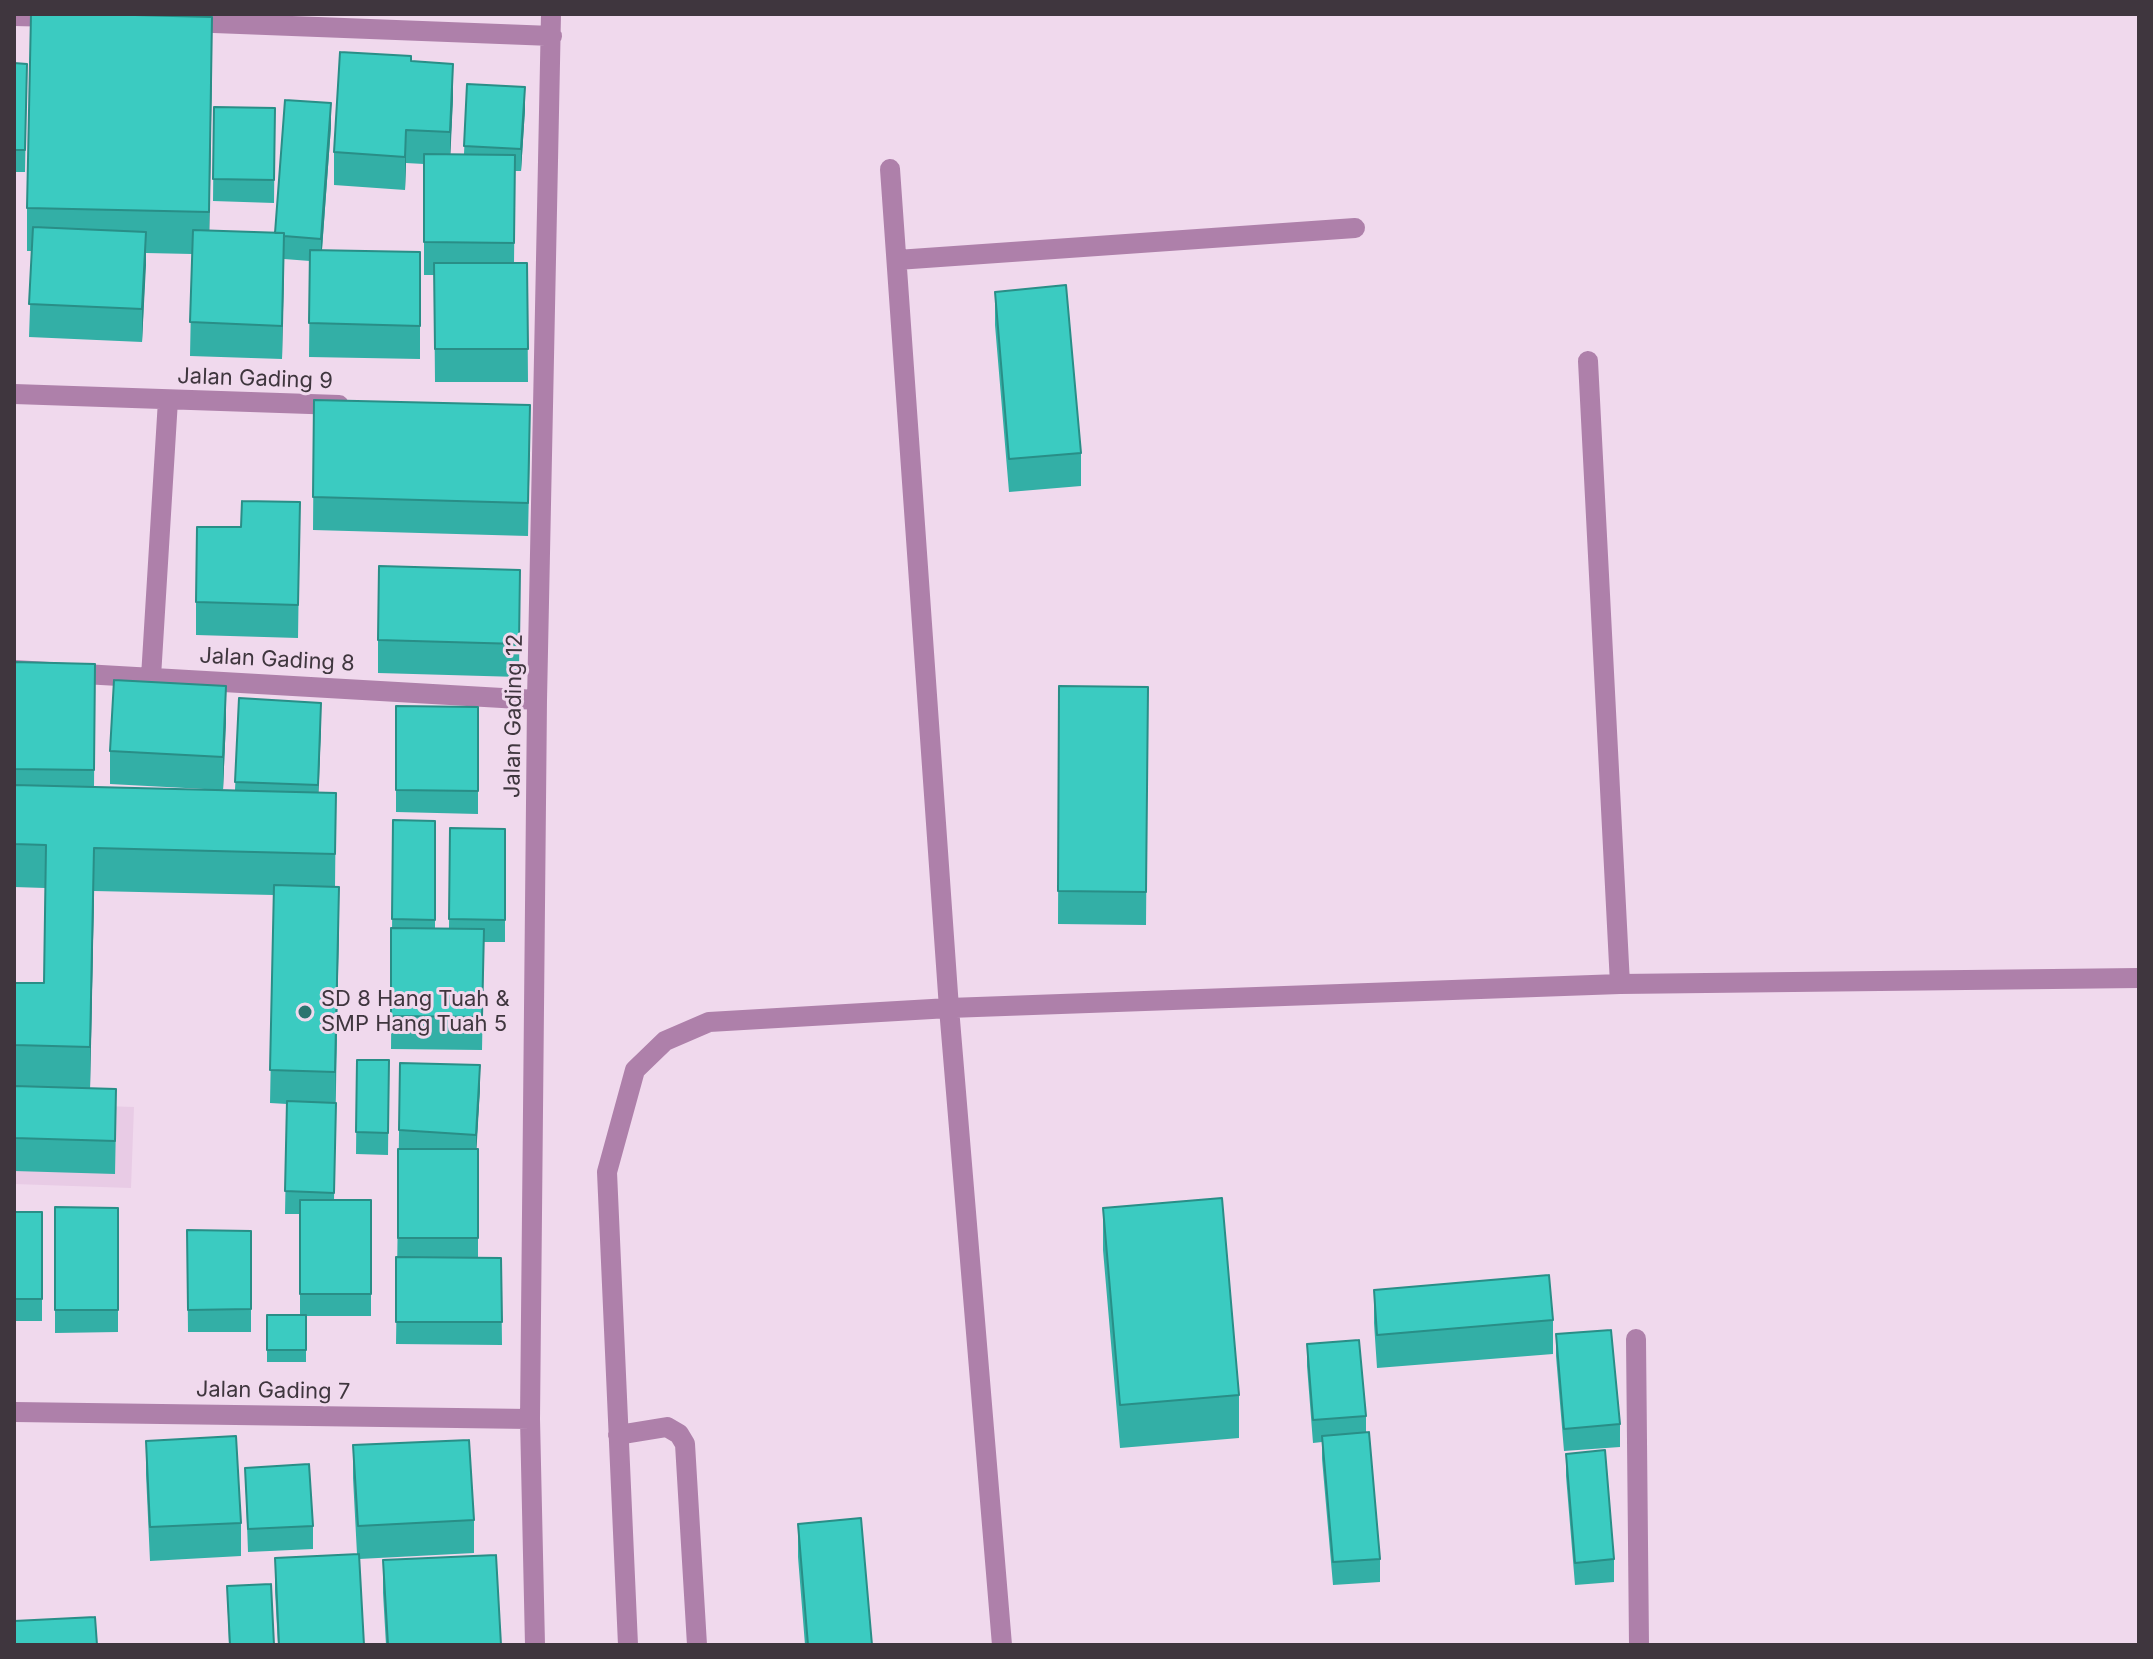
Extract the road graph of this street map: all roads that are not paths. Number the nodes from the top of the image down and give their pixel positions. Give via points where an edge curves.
1 (551, 14) edge
2 (14, 16) edge
3 (77, 18) edge
4 (172, 22) edge
5 (552, 36) junction
6 (890, 169) dead end
7 (1355, 228) dead end
8 (897, 260) junction
9 (1588, 361) dead end
10 (14, 394) edge
11 (168, 400) junction
12 (355, 406) edge
13 (14, 670) edge
14 (151, 677) junction
15 (537, 700) junction
16 (2139, 978) edge
17 (1620, 984) junction
18 (949, 1008) junction
19 (1636, 1339) dead end
20 (14, 1412) edge
21 (530, 1419) junction
22 (618, 1435) junction
23 (535, 1645) edge
24 (628, 1645) edge
25 (697, 1645) edge
26 (1002, 1645) edge
27 (1639, 1645) edge

1 - 5 street, Jalan Gading 12
2 - 3 street
4 - 5 street
5 - 15 street, Jalan Gading 12 via 535,411
6 - 8 street
7 - 8 street
8 - 18 street
9 - 17 street
10 - 11 street, Jalan Gading 9
11 - 12 street, Jalan Gading 9
11 - 14 street
13 - 14 street, Jalan Gading 8
14 - 15 street, Jalan Gading 8
15 - 21 street, Jalan Gading 12
16 - 17 street
17 - 18 street
18 - 22 street via 709,1022 665,1041 635,1070 607,1172
18 - 26 street
19 - 27 street
20 - 21 street, Jalan Gading 7
21 - 23 street, Jalan Gading 12
22 - 24 street
22 - 25 street via 667,1427 685,1444

